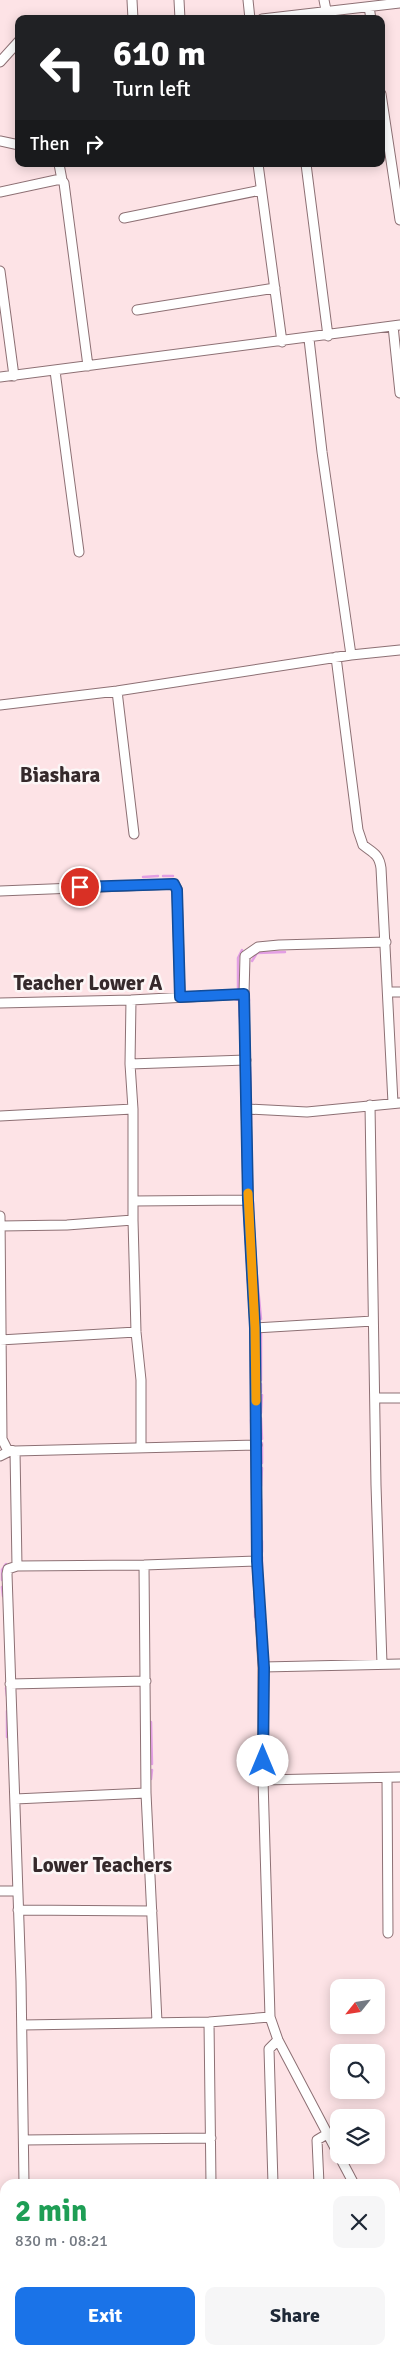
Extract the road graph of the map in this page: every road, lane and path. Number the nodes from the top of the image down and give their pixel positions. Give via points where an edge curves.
1 (132, 0) edge
2 (179, 0) edge
3 (248, 0) edge
4 (324, 0) edge
5 (400, 3) edge
6 (369, 7) junction
7 (326, 10) junction
8 (133, 15) edge
9 (180, 15) edge
10 (250, 15) edge
11 (298, 15) edge
12 (370, 15) edge
13 (15, 45) edge
14 (1, 59) edge
15 (385, 121) edge
16 (0, 141) edge
17 (15, 144) edge
18 (59, 167) edge
19 (258, 167) edge
20 (306, 167) edge
21 (62, 180) junction
22 (261, 190) junction
23 (0, 192) edge
24 (124, 218) dead end
25 (400, 220) edge
26 (0, 271) edge
27 (274, 288) junction
28 (138, 310) dead end
29 (397, 326) edge
30 (328, 336) junction
31 (309, 339) junction
32 (282, 342) junction
33 (88, 366) junction
34 (55, 370) junction
35 (14, 376) junction
36 (0, 377) edge
37 (400, 393) edge
38 (79, 552) dead end
39 (400, 650) edge
40 (351, 655) junction
41 (336, 657) junction
42 (117, 690) junction
43 (0, 704) edge
44 (134, 834) dead end
45 (0, 891) edge
46 (386, 942) junction
47 (389, 992) junction
48 (400, 992) edge
49 (244, 994) junction
50 (180, 997) junction
51 (131, 1000) junction
52 (0, 1003) edge
53 (246, 1060) junction
54 (130, 1064) junction
55 (397, 1103) edge
56 (370, 1106) junction
57 (134, 1109) junction
58 (247, 1109) junction
59 (0, 1116) edge
60 (248, 1200) junction
61 (134, 1201) junction
62 (134, 1220) junction
63 (0, 1221) edge
64 (373, 1321) junction
65 (255, 1328) junction
66 (136, 1332) junction
67 (0, 1340) edge
68 (375, 1398) junction
69 (400, 1398) edge
70 (257, 1445) junction
71 (141, 1447) junction
72 (13, 1451) junction
73 (0, 1456) edge
74 (257, 1561) junction
75 (144, 1565) junction
76 (17, 1566) junction
77 (382, 1664) junction
78 (400, 1664) edge
79 (264, 1668) junction
80 (146, 1681) junction
81 (10, 1684) junction
82 (400, 1777) edge
83 (387, 1778) junction
84 (263, 1780) junction
85 (146, 1793) junction
86 (15, 1800) junction
87 (0, 1891) edge
88 (17, 1891) junction
89 (18, 1910) junction
90 (152, 1911) junction
91 (388, 1933) dead end
92 (270, 2018) junction
93 (157, 2022) junction
94 (209, 2022) junction
95 (22, 2025) junction
96 (278, 2040) junction
97 (327, 2134) junction
98 (211, 2138) junction
99 (24, 2140) junction
100 (24, 2179) edge
101 (211, 2179) edge
102 (273, 2179) edge
103 (319, 2179) edge
104 (351, 2179) edge

1 - 8 street
2 - 9 street
3 - 10 street
4 - 7 street
5 - 6 street
6 - 7 street
6 - 12 street
7 - 11 street
13 - 14 street
15 - 25 street
16 - 17 street
18 - 21 street
19 - 22 street
20 - 30 street
21 - 23 street
21 - 33 street
22 - 24 street
22 - 27 street
26 - 35 street
27 - 28 street
27 - 32 street
29 - 30 street
29 - 37 street
30 - 31 street
31 - 32 street
31 - 40 street
32 - 33 street
33 - 34 street
34 - 35 street
34 - 38 street
35 - 36 street
39 - 40 street
40 - 41 street
41 - 42 street
41 - 46 street via 358,830 363,845 380,859
42 - 43 street
42 - 44 street
45 - 50 street via 174,884 177,890
46 - 47 street
46 - 49 street via 258,947 245,956
47 - 48 street
47 - 55 street
49 - 50 street
49 - 53 street
50 - 51 street
51 - 52 street
51 - 54 street
53 - 54 street
53 - 58 street
54 - 57 street
55 - 56 street
56 - 58 street via 307,1112
56 - 64 street
57 - 59 street
57 - 61 street
58 - 60 street
60 - 61 street
60 - 65 street
61 - 62 street
62 - 63 street
62 - 66 street
63 - 67 street
64 - 65 street
64 - 68 street
65 - 70 street
66 - 67 street
66 - 71 street via 142,1380
67 - 72 street via 2,1439
68 - 69 street
68 - 77 street
70 - 71 street
70 - 74 street
71 - 72 street
72 - 73 street
72 - 76 street
74 - 75 street
74 - 79 street
75 - 76 street
75 - 80 street
76 - 81 street via 8,1569 7,1574
77 - 78 street
77 - 79 street
79 - 84 street
80 - 81 street
80 - 85 street
81 - 86 street
82 - 83 street
83 - 84 street
83 - 91 street
84 - 92 street
85 - 86 street
85 - 90 street
86 - 88 street
87 - 88 street
88 - 89 street
89 - 90 street
89 - 95 street
90 - 93 street
92 - 94 street
92 - 96 street
93 - 94 street
93 - 95 street
94 - 98 street
95 - 99 street
96 - 97 street
96 - 102 street via 269,2049
97 - 103 street via 317,2140
97 - 104 street
98 - 99 street
98 - 101 street
99 - 100 street

